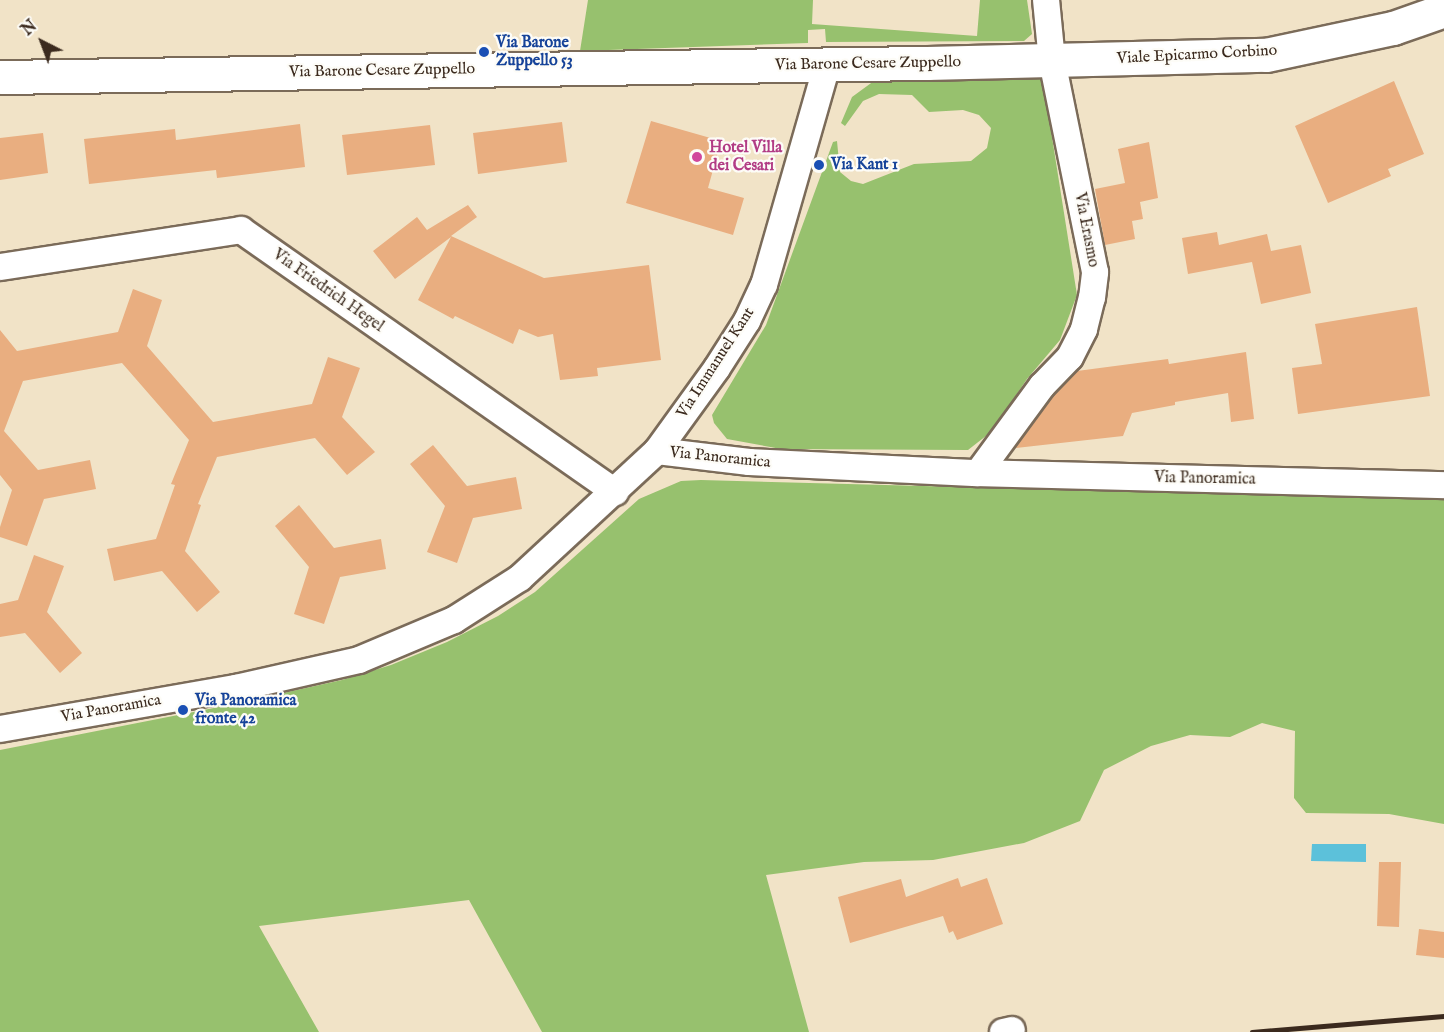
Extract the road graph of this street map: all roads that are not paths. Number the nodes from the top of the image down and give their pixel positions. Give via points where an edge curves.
1 (1046, 0) edge
2 (1444, 10) edge
3 (1052, 61) junction
4 (827, 64) junction
5 (0, 77) edge
6 (0, 267) edge
7 (657, 451) junction
8 (978, 473) junction
9 (1444, 485) edge
10 (615, 492) junction
11 (0, 729) edge

1 - 3 street, Via Erasmo
2 - 3 main road, Viale Epicarmo Corbino via 1393,28 1266,55
3 - 4 main road, Via Barone Cesare Zuppello
3 - 8 street, Via Erasmo via 1095,272 1092,298 1084,329 1070,357 1042,386
4 - 5 main road, Via Barone Cesare Zuppello
4 - 7 street, Via Immanuel Kant via 764,285 717,368
6 - 10 street, Via Friedrich Hegel via 241,230
7 - 8 street, Via Panoramica via 749,462
7 - 10 street, Via Panoramica
8 - 9 street, Via Panoramica
10 - 11 street, Via Panoramica via 520,578 454,620 359,660 236,688

